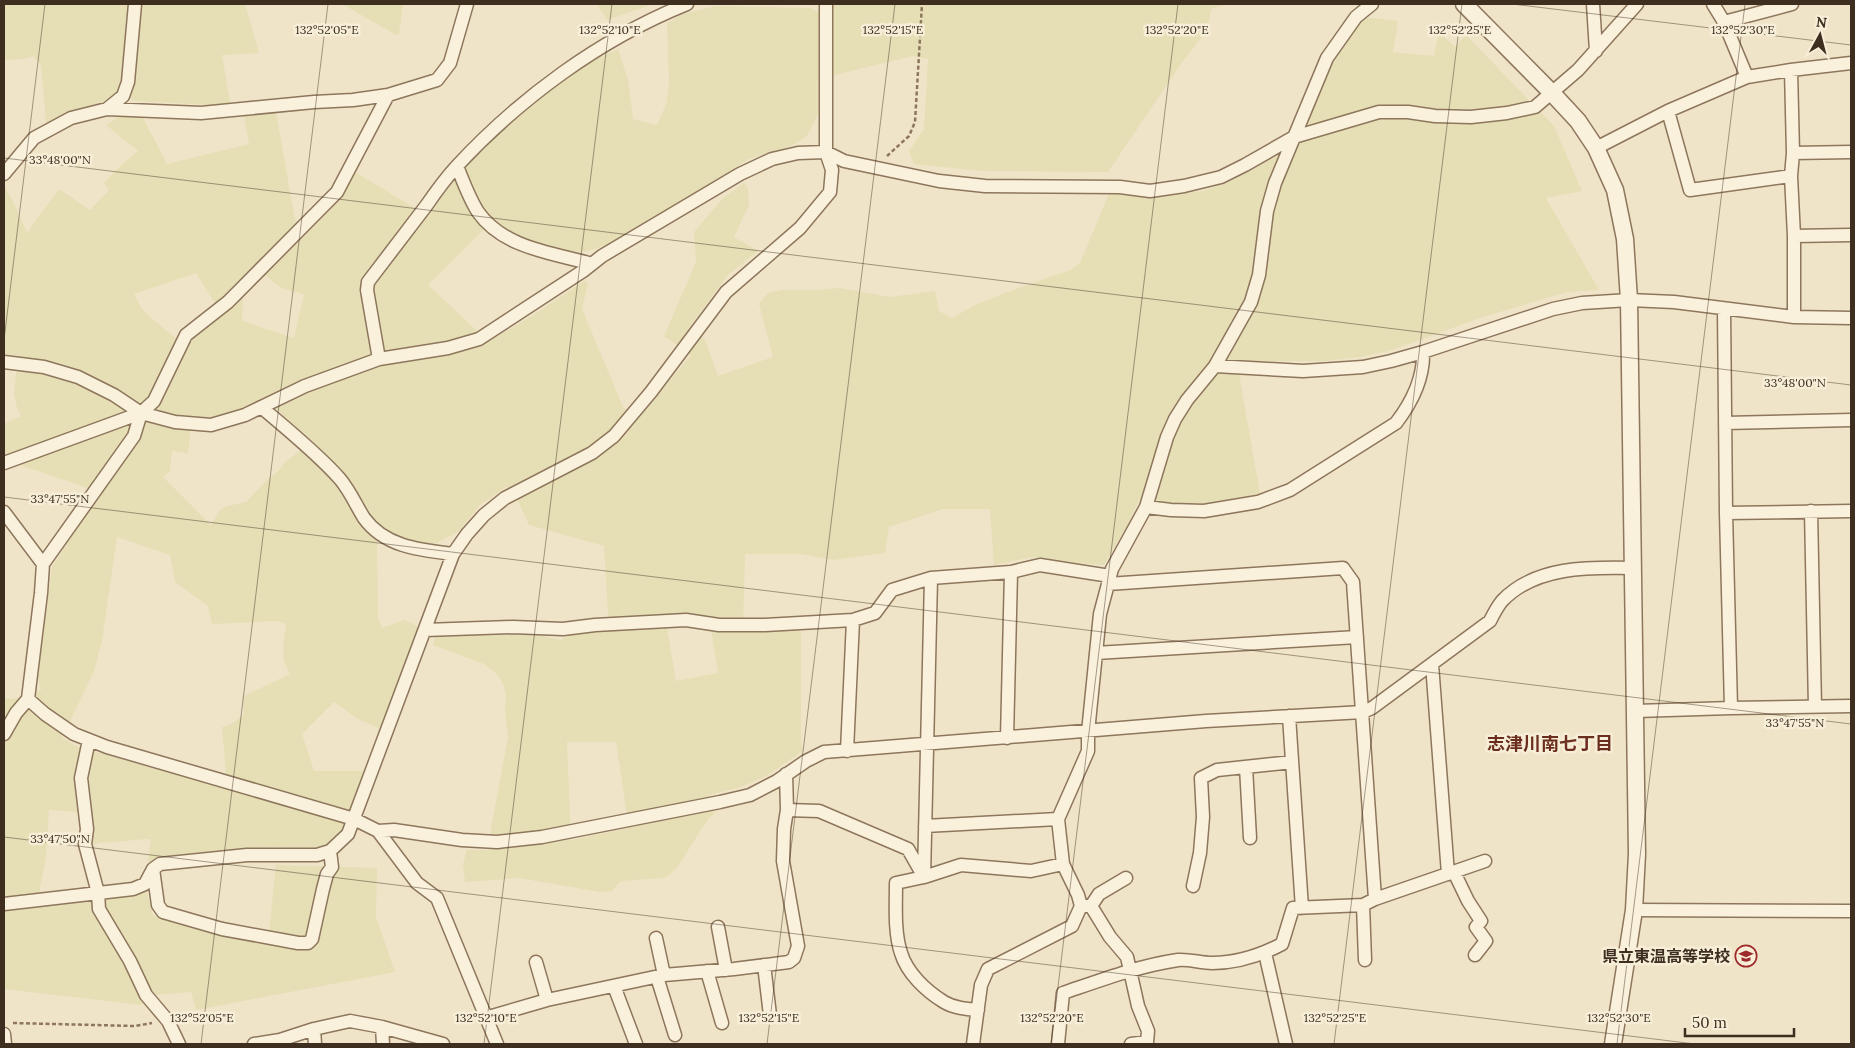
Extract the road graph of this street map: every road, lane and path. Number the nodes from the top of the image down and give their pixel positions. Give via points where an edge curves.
1 (135, 4) edge
2 (467, 4) edge
3 (688, 4) edge
4 (826, 4) edge
5 (922, 4) edge
6 (1372, 4) edge
7 (1464, 4) edge
8 (1593, 4) edge
9 (1637, 4) edge
10 (1713, 4) edge
11 (1792, 4) edge
12 (1724, 22) junction
13 (1596, 51) junction
14 (1851, 63) edge
15 (1791, 70) junction
16 (1747, 77) junction
17 (1552, 93) junction
18 (388, 95) junction
19 (107, 109) junction
20 (1668, 111) junction
21 (1294, 137) junction
22 (1596, 148) junction
23 (826, 152) junction
24 (1851, 152) edge
25 (1793, 153) junction
26 (457, 166) junction
27 (867, 166) junction
28 (4, 174) edge
29 (1791, 176) junction
30 (1851, 235) edge
31 (1794, 236) junction
32 (592, 264) junction
33 (1629, 300) junction
34 (1724, 309) junction
35 (1794, 317) junction
36 (1851, 318) edge
37 (1423, 352) junction
38 (379, 359) junction
39 (4, 362) edge
40 (1215, 366) junction
41 (261, 407) junction
42 (141, 413) junction
43 (1851, 420) edge
44 (1725, 423) junction
45 (4, 464) edge
46 (1146, 507) junction
47 (1851, 511) edge
48 (4, 512) edge
49 (1811, 512) junction
50 (1726, 513) junction
51 (453, 554) junction
52 (43, 564) junction
53 (1634, 568) junction
54 (1011, 572) junction
55 (931, 578) junction
56 (1109, 580) junction
57 (852, 620) junction
58 (424, 630) junction
59 (1357, 637) junction
60 (1096, 653) junction
61 (1432, 664) junction
62 (28, 699) junction
63 (1851, 706) edge
64 (1815, 707) junction
65 (1731, 708) junction
66 (1636, 711) junction
67 (1363, 712) junction
68 (1289, 716) junction
69 (1088, 732) junction
70 (4, 734) edge
71 (1007, 738) junction
72 (89, 740) junction
73 (927, 745) junction
74 (847, 751) junction
75 (1292, 762) junction
76 (1246, 767) junction
77 (786, 774) junction
78 (787, 810) junction
79 (1058, 818) junction
80 (354, 819) junction
81 (926, 826) junction
82 (378, 831) junction
83 (1250, 838) dead end
84 (330, 851) junction
85 (1486, 861) dead end
86 (1063, 864) junction
87 (153, 869) junction
88 (1451, 873) junction
89 (924, 877) junction
90 (1126, 878) dead end
91 (1193, 886) dead end
92 (98, 893) junction
93 (1375, 898) junction
94 (4, 904) edge
95 (1363, 905) junction
96 (1086, 906) junction
97 (1302, 908) junction
98 (1634, 910) junction
99 (1851, 911) edge
100 (718, 928) dead end
101 (656, 938) dead end
102 (1265, 953) junction
103 (1474, 955) dead end
104 (1365, 960) dead end
105 (536, 962) dead end
106 (764, 965) junction
107 (726, 970) junction
108 (1130, 970) junction
109 (707, 971) junction
110 (661, 976) junction
111 (614, 986) junction
112 (547, 1000) junction
113 (978, 1010) junction
114 (770, 1016) dead end
115 (485, 1018) junction
116 (168, 1021) junction
117 (13, 1023) dead end
118 (722, 1023) dead end
119 (382, 1027) junction
120 (314, 1029) junction
121 (4, 1034) edge
122 (675, 1035) dead end
123 (4, 1044) edge
124 (179, 1044) edge
125 (254, 1044) edge
126 (315, 1044) edge
127 (383, 1044) edge
128 (442, 1044) edge
129 (497, 1044) edge
130 (636, 1044) edge
131 (973, 1044) edge
132 (1058, 1044) edge
133 (1131, 1044) edge
134 (1286, 1044) edge
135 (1613, 1044) edge

1 - 19 street via 128,82 123,96
2 - 18 street via 450,63 437,80
3 - 26 street via 667,12 584,58 489,133
4 - 23 street
5 - 27 path via 915,122 909,136 890,155
6 - 21 street via 1356,17 1327,58
7 - 17 street
8 - 13 street
9 - 13 street
10 - 12 street
11 - 12 street
12 - 16 street
13 - 17 street
14 - 15 street
15 - 16 street
15 - 25 street
16 - 20 street
17 - 21 street via 1535,107 1507,113 1471,117 1379,112
17 - 22 street
18 - 19 street via 201,113
18 - 42 street via 337,192 228,302 186,335 154,401
19 - 28 street via 71,118 34,138
20 - 22 street
20 - 29 street via 1690,190
21 - 27 street via 1221,177 1150,191 1120,187 985,186 939,181
21 - 40 street via 1267,211 1259,275 1251,302
22 - 33 street via 1615,190 1625,239
23 - 27 street via 844,161
23 - 32 street via 798,152 764,163
23 - 51 street via 832,170 830,192 800,228 726,292 614,436 592,453 505,498 466,534
24 - 25 street
25 - 29 street
26 - 32 street via 479,212 496,229 515,242
26 - 38 street via 368,282
29 - 31 street
30 - 31 street
31 - 35 street
32 - 38 street via 478,339 438,350
33 - 34 street
33 - 37 street via 1553,310
33 - 53 street
34 - 35 street
34 - 44 street
35 - 36 street
37 - 40 street via 1372,365 1333,370
37 - 46 street via 1424,365 1414,396 1396,423 1290,490 1258,502 1204,511
38 - 41 street via 305,386
39 - 42 street via 44,367 78,377
40 - 46 street via 1175,419
41 - 42 street via 211,425 175,422
41 - 51 street via 340,479 377,533 414,549
42 - 45 street
42 - 52 street via 134,436
43 - 44 street
44 - 50 street
46 - 56 street
47 - 49 street
48 - 52 street
49 - 50 street
49 - 64 street
50 - 65 street
51 - 58 street
52 - 62 street
53 - 61 street via 1592,567 1532,580 1501,602 1490,621
53 - 66 street
54 - 55 street
54 - 56 street via 1040,565
54 - 71 street
55 - 57 street via 892,590 875,613
55 - 73 street
56 - 59 street via 1343,568 1353,582
56 - 60 street via 1100,614
57 - 58 street via 720,625 686,620 563,629
57 - 74 street
58 - 80 street
59 - 60 street
59 - 67 street
60 - 69 street
61 - 67 street
61 - 88 street
62 - 70 street
62 - 72 street via 74,734
63 - 64 street
64 - 65 street
65 - 66 street
66 - 98 street
67 - 68 street
67 - 93 street
68 - 69 street
68 - 75 street
69 - 71 street
69 - 79 street via 1088,751
71 - 73 street
72 - 80 street
72 - 92 street via 81,778 87,829 85,844
73 - 74 street
73 - 81 street
74 - 77 street via 824,752
75 - 76 street
75 - 97 street
76 - 83 street
76 - 91 street via 1216,770 1202,778 1200,853
77 - 78 street
77 - 82 street via 743,797 542,836 497,842
78 - 89 street via 819,812 908,849
78 - 106 street via 783,861 797,953 789,962
79 - 81 street
79 - 86 street
80 - 82 street
80 - 84 street via 348,834
81 - 89 street
82 - 115 street via 417,883 437,898
84 - 87 street via 317,855 247,855 160,864
84 - 87 street via 332,867 327,874 312,939 308,943 222,929 164,912 158,905
85 - 88 street
86 - 89 street via 1031,871 961,865
86 - 96 street
87 - 92 street via 145,884 133,889
88 - 93 street
88 - 103 street via 1481,921 1476,927 1486,941
89 - 113 street via 896,883 900,951 906,966 926,989 944,1002
90 - 96 street
92 - 94 street
92 - 116 street via 99,909 146,994
93 - 95 street
95 - 97 street
95 - 104 street
96 - 108 street via 1127,957
96 - 113 street via 1072,926 988,970 981,985
97 - 102 street via 1293,908 1282,944
98 - 99 street
98 - 135 street
100 - 107 street
101 - 110 street
102 - 108 street via 1212,963 1180,960
102 - 134 street
105 - 112 street
106 - 107 street
106 - 114 street
107 - 109 street
108 - 132 street via 1063,993
108 - 133 street via 1138,1006 1148,1031 1147,1042
109 - 110 street
109 - 118 street
110 - 111 street
110 - 122 street
111 - 112 street
111 - 130 street
112 - 115 street
113 - 131 street
115 - 129 street
116 - 117 path via 135,1026
116 - 124 street
119 - 120 street via 350,1021
119 - 127 street
119 - 128 street
120 - 125 street
120 - 126 street
121 - 123 street

